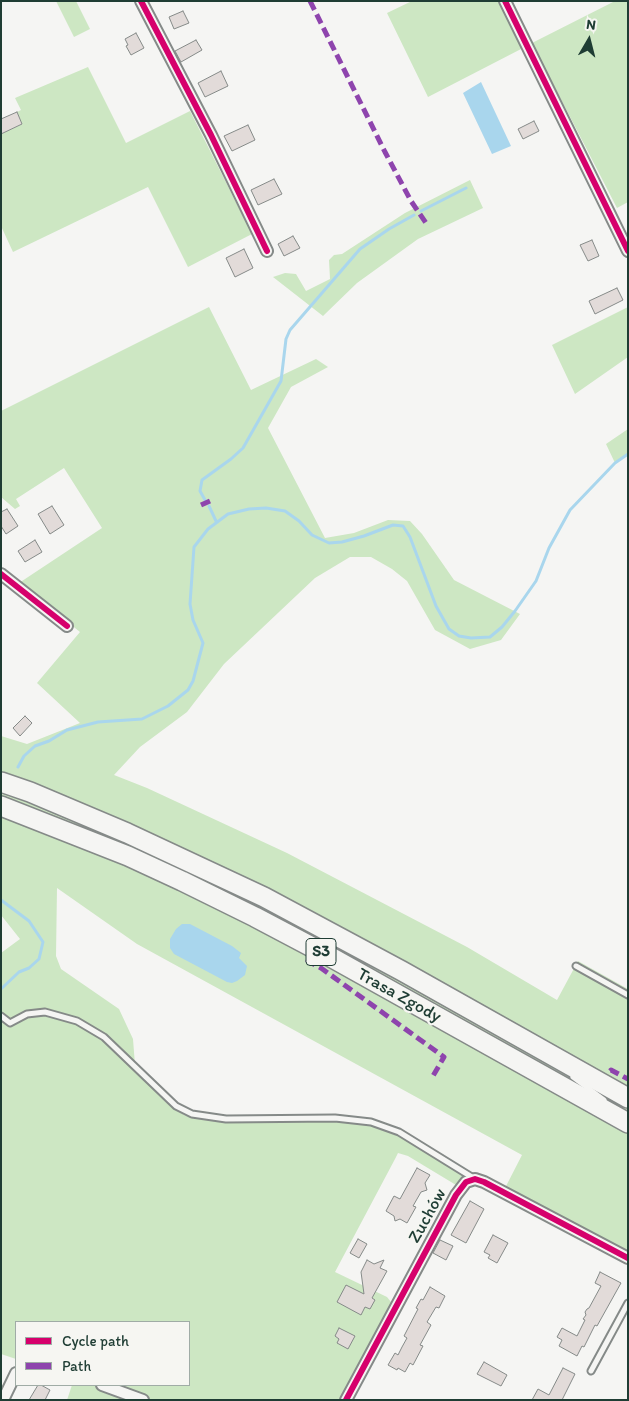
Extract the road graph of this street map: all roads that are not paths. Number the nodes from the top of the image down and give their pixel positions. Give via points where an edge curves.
1 (141, 1) edge
2 (506, 1) edge
3 (267, 251) dead end
4 (628, 251) edge
5 (1, 574) edge
6 (67, 626) dead end
7 (1, 782) edge
8 (1, 806) edge
9 (576, 966) dead end
10 (628, 995) edge
11 (1, 1016) edge
12 (509, 1032) junction
13 (497, 1051) junction
14 (554, 1064) dead end
15 (557, 1076) dead end
16 (567, 1077) dead end
17 (591, 1090) junction
18 (620, 1107) edge
19 (628, 1117) edge
20 (475, 1179) junction
21 (628, 1258) edge
22 (628, 1303) edge
23 (591, 1371) dead end
24 (15, 1375) edge
25 (105, 1386) edge
26 (3, 1400) edge
27 (143, 1400) edge
28 (346, 1400) edge

1 - 3 street
2 - 4 street
5 - 6 street
7 - 12 highway, Trasa Zgody / S3 via 127,833 256,892
8 - 13 highway, Trasa Zgody / S3 via 128,856 198,889 326,955
9 - 10 lane
11 - 20 lane, Zuchów via 10,1022 27,1014 45,1012 77,1021 104,1037 176,1106 192,1114 226,1119 335,1118 371,1122 399,1132
12 - 14 lane
12 - 18 highway, Trasa Zgody / S3
13 - 15 lane
13 - 18 highway, Trasa Zgody / S3
16 - 17 lane
17 - 18 lane
17 - 18 lane
18 - 19 lane
20 - 21 street, Zuchów
20 - 28 street, Zuchów via 466,1182 456,1195
22 - 23 lane
24 - 26 street
25 - 27 street

